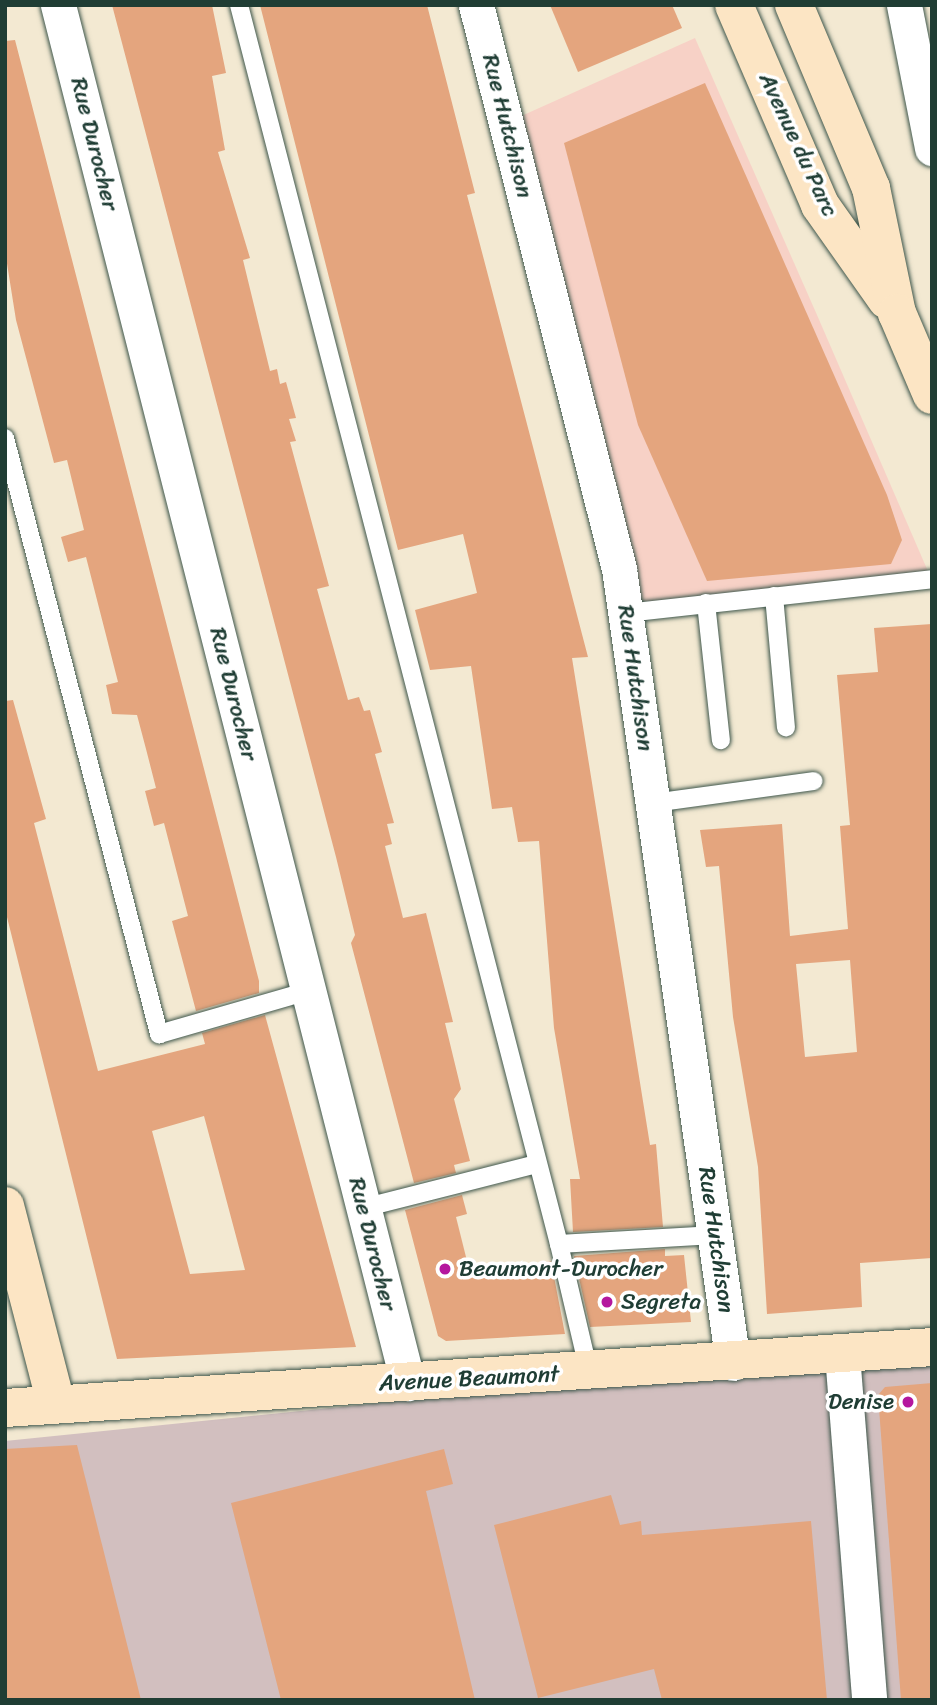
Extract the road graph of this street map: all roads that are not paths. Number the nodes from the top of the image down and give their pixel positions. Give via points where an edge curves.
1 (58, 5) edge
2 (239, 5) edge
3 (476, 5) edge
4 (734, 5) edge
5 (794, 5) edge
6 (904, 5) edge
7 (932, 148) edge
8 (897, 313) junction
9 (932, 395) edge
10 (5, 438) edge
11 (932, 579) edge
12 (774, 596) junction
13 (706, 603) junction
14 (626, 613) junction
15 (786, 727) dead end
16 (721, 740) dead end
17 (813, 781) dead end
18 (653, 803) junction
19 (308, 991) junction
20 (537, 1164) junction
21 (5, 1206) edge
22 (363, 1208) junction
23 (715, 1235) junction
24 (559, 1244) junction
25 (932, 1347) edge
26 (842, 1354) junction
27 (733, 1363) junction
28 (589, 1372) junction
29 (408, 1383) junction
30 (57, 1403) junction
31 (5, 1408) edge
32 (869, 1700) edge

1 - 19 street, Rue Durocher
2 - 20 lane
3 - 14 street, Rue Hutchison
4 - 8 street, Avenue du Parc via 820,205
5 - 8 street, Avenue du Parc via 871,188
6 - 7 street
8 - 9 street, Avenue du Parc
10 - 19 lane via 159,1034
11 - 12 lane
12 - 13 lane
12 - 15 lane
13 - 14 lane
13 - 16 lane
14 - 18 street, Rue Hutchison
17 - 18 lane
18 - 23 street, Rue Hutchison
19 - 22 street, Rue Durocher
20 - 22 lane
20 - 24 lane
21 - 30 street
22 - 29 street, Rue Durocher
23 - 24 lane
23 - 27 street, Rue Hutchison
24 - 28 lane
25 - 26 street, Avenue Beaumont
26 - 27 street, Avenue Beaumont
26 - 32 street
27 - 28 street, Avenue Beaumont
28 - 29 street, Avenue Beaumont
29 - 30 street, Avenue Beaumont
30 - 31 street, Avenue Beaumont

